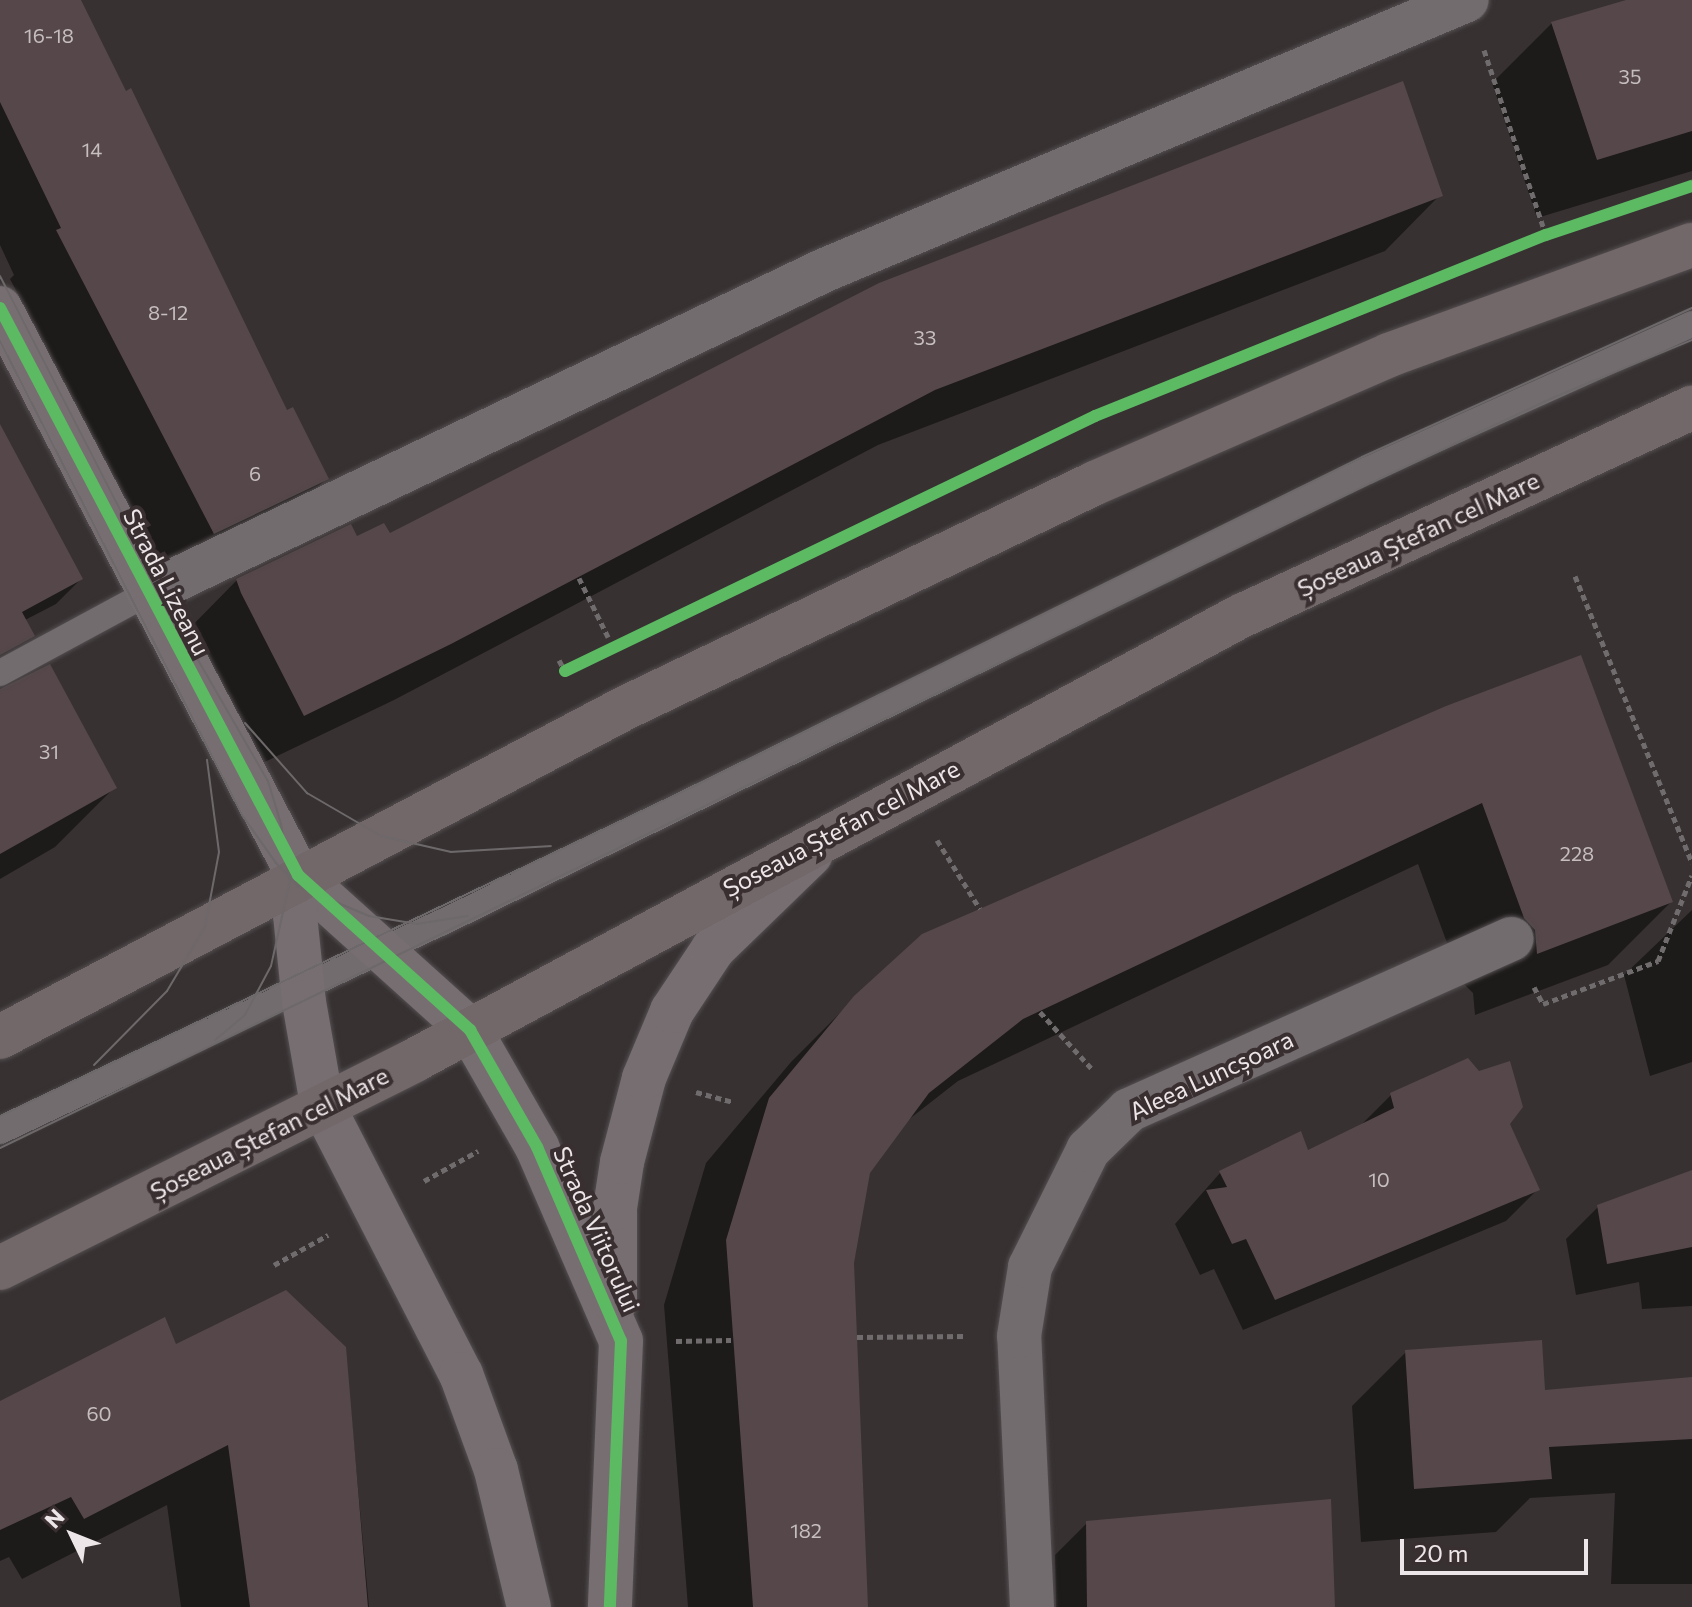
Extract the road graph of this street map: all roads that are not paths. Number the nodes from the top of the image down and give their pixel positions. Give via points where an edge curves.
1 (1467, 0) edge
2 (1692, 245) edge
3 (0, 308) edge
4 (1692, 324) edge
5 (1692, 408) edge
6 (148, 593) junction
7 (0, 673) edge
8 (833, 833) junction
9 (298, 875) junction
10 (1512, 939) road end
11 (383, 949) junction
12 (303, 988) junction
13 (470, 1030) junction
14 (0, 1037) edge
15 (322, 1104) junction
16 (0, 1131) edge
17 (0, 1268) edge
18 (615, 1317) junction
19 (529, 1607) edge
20 (610, 1607) edge
21 (1032, 1607) edge

1 - 6 street via 825,270
2 - 9 main road via 1389,355 1095,483 773,634
3 - 6 street, Strada Lizeanu
4 - 11 lane via 1379,464
5 - 8 main road, Șoseaua Ștefan cel Mare via 1241,616
6 - 7 lane
6 - 9 street, Strada Lizeanu
8 - 13 main road, Șoseaua Ștefan cel Mare
8 - 18 street via 713,949 672,1011 644,1078 622,1162 615,1208
9 - 11 street, Strada Viitorului
9 - 12 street via 295,915
9 - 14 main road
10 - 21 street, Aleea Luncșoara via 1129,1110 1088,1150 1030,1267 1019,1336
11 - 12 lane
11 - 13 street, Strada Viitorului
12 - 15 street
12 - 16 lane
13 - 15 main road, Șoseaua Ștefan cel Mare
13 - 18 street, Strada Viitorului via 537,1147
15 - 17 main road, Șoseaua Ștefan cel Mare
15 - 19 street via 461,1374 496,1470
18 - 20 street, Strada Viitorului via 621,1341

